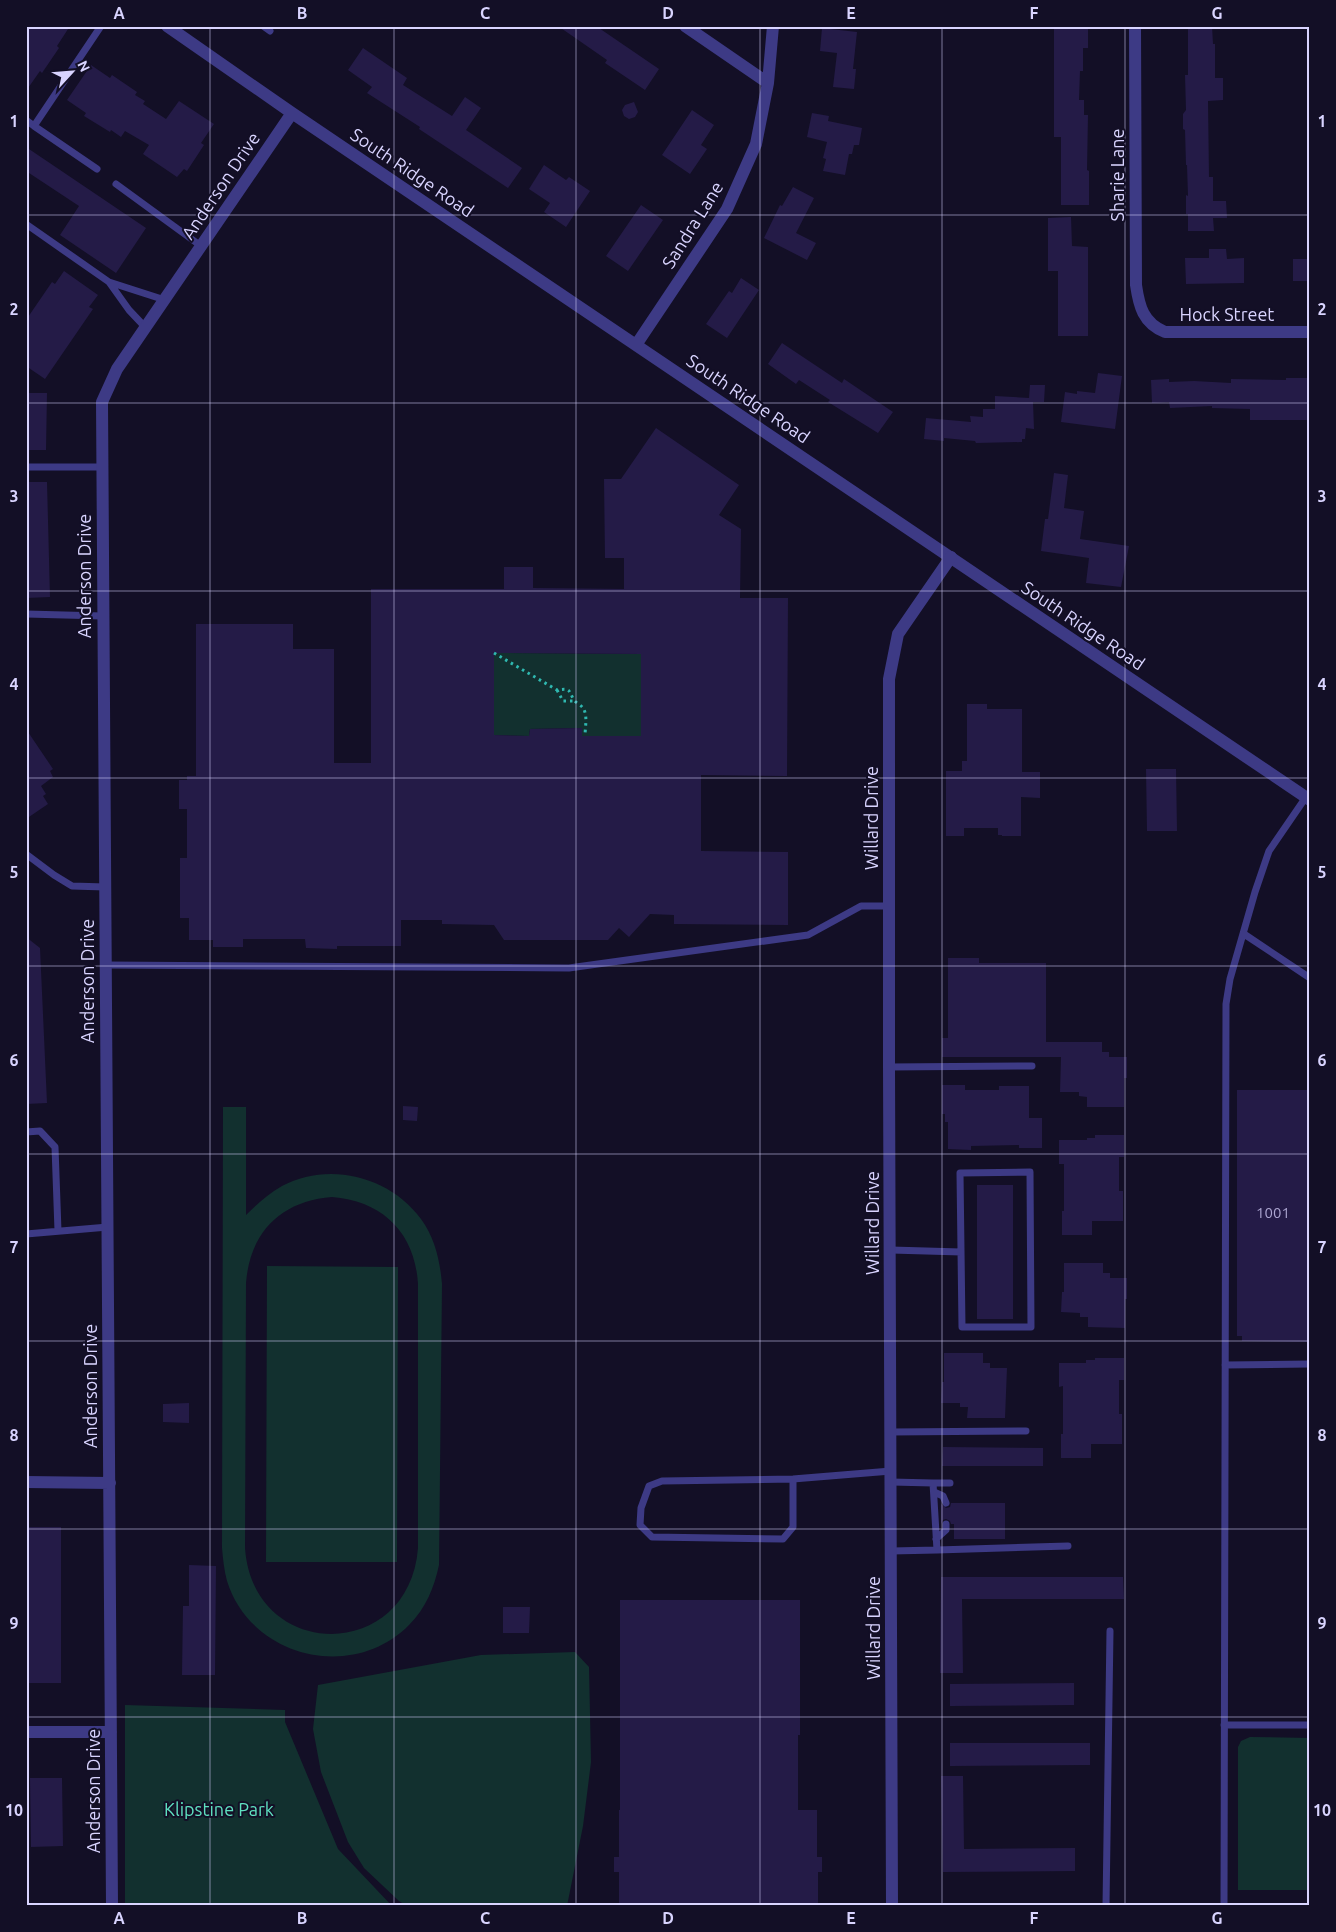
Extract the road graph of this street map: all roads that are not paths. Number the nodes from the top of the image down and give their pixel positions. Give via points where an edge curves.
1 (101, 26) edge
2 (167, 26) edge
3 (263, 26) edge
4 (685, 26) edge
5 (773, 26) edge
6 (1135, 26) edge
7 (270, 31) dead end
8 (768, 83) junction
9 (292, 113) junction
10 (26, 120) edge
11 (34, 126) junction
12 (97, 169) dead end
13 (116, 184) dead end
14 (26, 224) edge
15 (201, 246) junction
16 (109, 282) junction
17 (165, 300) junction
18 (1148, 321) joint
19 (146, 328) junction
20 (1310, 332) edge
21 (636, 344) junction
22 (26, 467) edge
23 (102, 467) junction
24 (950, 557) junction
25 (26, 614) edge
26 (103, 616) junction
27 (1308, 798) edge
28 (26, 854) edge
29 (105, 887) junction
30 (890, 906) junction
31 (1244, 934) junction
32 (106, 965) junction
33 (1310, 978) edge
34 (1032, 1066) dead end
35 (889, 1067) junction
36 (26, 1132) edge
37 (108, 1227) junction
38 (58, 1231) junction
39 (26, 1234) edge
40 (890, 1250) junction
41 (961, 1252) junction
42 (1310, 1364) edge
43 (1226, 1365) junction
44 (1026, 1431) dead end
45 (891, 1432) junction
46 (891, 1477) junction
47 (793, 1479) junction
48 (26, 1482) edge
49 (110, 1482) junction
50 (950, 1483) dead end
51 (933, 1484) junction
52 (934, 1492) junction
53 (946, 1503) dead end
54 (946, 1524) dead end
55 (936, 1539) junction
56 (1068, 1546) dead end
57 (937, 1550) junction
58 (891, 1551) junction
59 (1110, 1631) dead end
60 (1224, 1725) junction
61 (1310, 1725) edge
62 (26, 1732) edge
63 (111, 1732) junction
64 (112, 1906) edge
65 (892, 1906) edge
66 (1106, 1906) edge
67 (1224, 1906) edge

1 - 11 lane
2 - 9 street, South Ridge Road
3 - 7 lane
4 - 8 street
5 - 8 street, Sandra Lane
6 - 18 street, Sharie Lane via 1136,285
8 - 21 street, Sandra Lane via 756,144 727,208
9 - 15 street, Anderson Drive
9 - 21 street, South Ridge Road
10 - 11 lane
11 - 12 lane
13 - 15 lane
14 - 16 lane
15 - 17 street, Anderson Drive
16 - 17 lane
16 - 19 lane
17 - 19 street, Anderson Drive
18 - 20 street, Hock Street via 1154,328 1165,332
19 - 23 street, Anderson Drive via 118,369 102,402
21 - 24 street, South Ridge Road
22 - 23 lane
23 - 26 street, Anderson Drive
24 - 27 street, South Ridge Road
24 - 30 street, Willard Drive via 898,634 889,679
25 - 26 lane
26 - 29 street, Anderson Drive
27 - 31 lane via 1269,851
28 - 29 lane via 72,886
29 - 32 street, Anderson Drive
30 - 32 lane via 861,906 808,936 569,968
30 - 35 street, Willard Drive
31 - 33 lane
31 - 43 lane via 1226,1004
32 - 37 street, Anderson Drive
34 - 35 lane
35 - 40 street, Willard Drive
36 - 38 lane via 40,1131 55,1147
37 - 38 lane
37 - 49 street, Anderson Drive
38 - 39 lane
40 - 41 lane
40 - 45 street, Willard Drive
41 - 41 lane via 962,1327 1031,1327 1030,1172 960,1173
42 - 43 lane
43 - 60 lane
44 - 45 lane
45 - 46 street, Willard Drive
46 - 47 lane
46 - 51 lane
46 - 58 street, Willard Drive
47 - 47 lane via 662,1481 649,1486 641,1508 640,1524 652,1537 783,1539 793,1527
48 - 49 street
49 - 63 street, Anderson Drive
50 - 51 lane
51 - 52 lane
52 - 53 lane via 943,1496
52 - 55 lane
54 - 55 lane via 946,1530
55 - 57 lane
56 - 57 lane
57 - 58 lane
58 - 65 street, Willard Drive
59 - 66 lane
60 - 61 lane
60 - 67 lane
62 - 63 street
63 - 64 street, Anderson Drive

